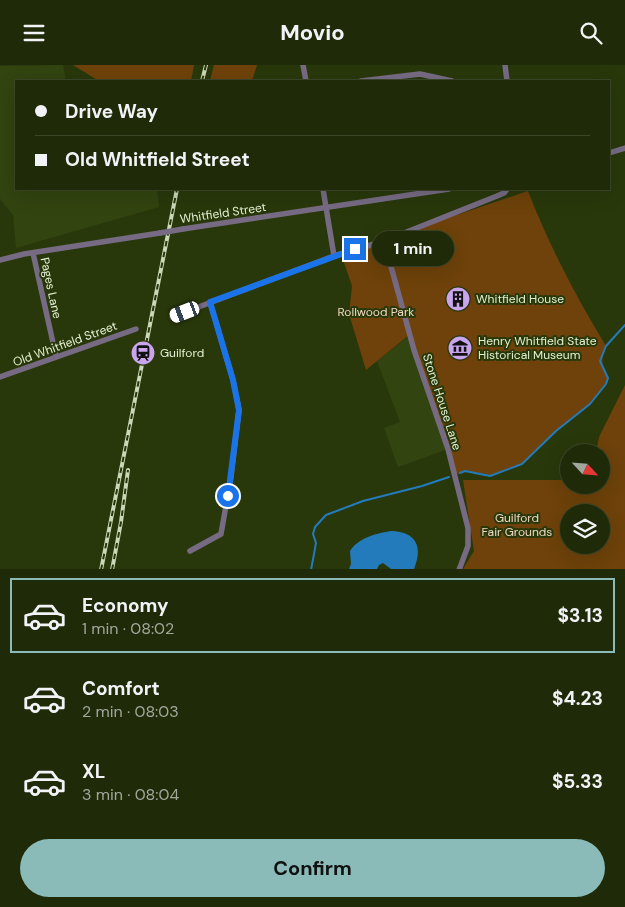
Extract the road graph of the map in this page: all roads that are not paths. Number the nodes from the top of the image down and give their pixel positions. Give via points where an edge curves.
1 (303, 65) edge
2 (505, 65) edge
3 (306, 80) edge
4 (369, 80) edge
5 (447, 80) edge
6 (507, 80) edge
7 (625, 148) edge
8 (610, 153) edge
9 (323, 190) edge
10 (442, 190) edge
11 (506, 190) edge
12 (326, 209) junction
13 (384, 241) junction
14 (33, 253) junction
15 (334, 256) junction
16 (0, 260) edge
17 (210, 302) junction
18 (172, 317) dead end
19 (136, 329) dead end
20 (56, 356) junction
21 (0, 377) edge
22 (190, 551) dead end
23 (459, 569) edge

1 - 3 street
2 - 6 street
4 - 5 street via 420,74
7 - 8 street
9 - 12 street
10 - 12 street, Whitfield Street
11 - 13 street
12 - 14 street, Whitfield Street, bridge
12 - 15 street
13 - 15 street
13 - 23 street, Stone House Lane via 414,348 448,449 468,527 468,546
14 - 16 street, Whitfield Street
14 - 20 street, Pages Lane
15 - 17 street
17 - 18 street
17 - 22 street via 233,380 239,420 221,534
19 - 20 street, Old Whitfield Street
20 - 21 street, Old Whitfield Street

